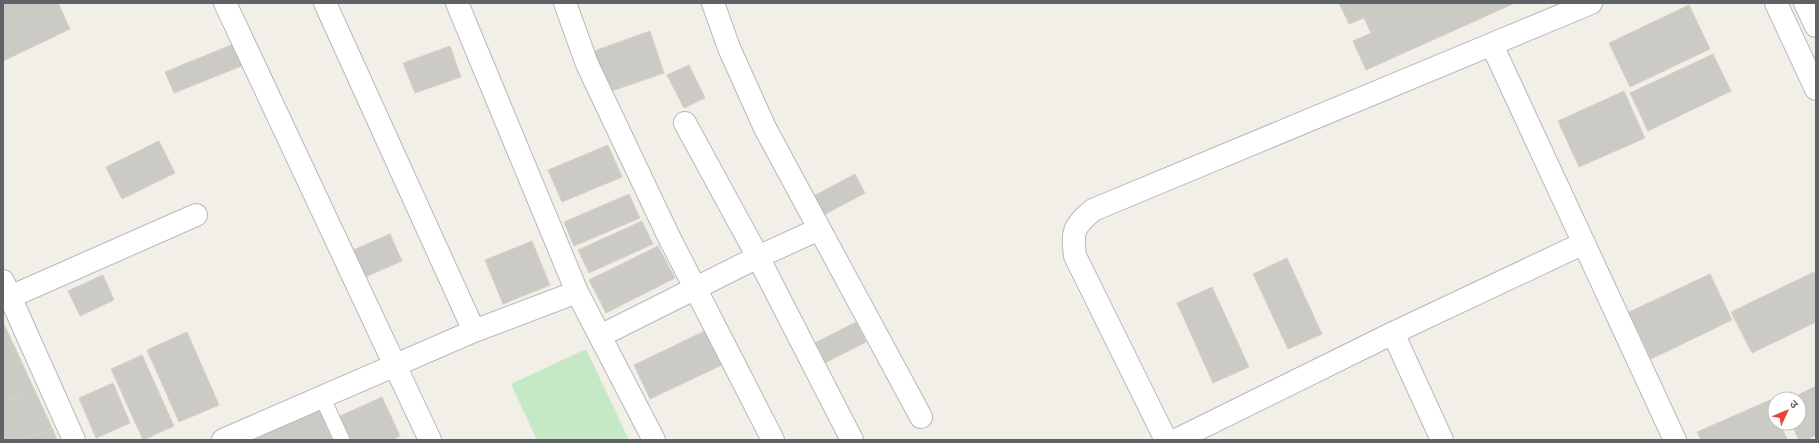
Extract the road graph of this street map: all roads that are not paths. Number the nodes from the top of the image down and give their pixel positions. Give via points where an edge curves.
1 (225, 3) edge
2 (325, 3) edge
3 (457, 3) edge
4 (565, 3) edge
5 (713, 3) edge
6 (1591, 3) edge
7 (1776, 3) edge
8 (1805, 3) edge
9 (1816, 26) edge
10 (1492, 45) junction
11 (1816, 89) edge
12 (685, 123) dead end
13 (196, 215) dead end
14 (819, 229) junction
15 (1584, 243) junction
16 (758, 257) junction
17 (696, 288) junction
18 (7, 289) edge
19 (577, 292) junction
20 (474, 332) junction
21 (1393, 333) junction
22 (600, 336) junction
23 (395, 366) junction
24 (322, 397) junction
25 (920, 417) dead end
26 (74, 440) edge
27 (223, 440) edge
28 (342, 440) edge
29 (430, 440) edge
30 (654, 440) edge
31 (773, 440) edge
32 (852, 440) edge
33 (1166, 440) edge
34 (1176, 440) edge
35 (1442, 440) edge
36 (1675, 440) edge

1 - 23 street
2 - 20 street
3 - 19 street
4 - 17 street via 586,64
5 - 14 street via 765,128
6 - 10 street
7 - 11 street
8 - 9 street
10 - 15 street
10 - 33 street via 1093,210 1079,222 1073,237 1075,256
12 - 16 street
13 - 18 street
14 - 16 street
14 - 25 street
15 - 21 street
15 - 36 street
16 - 17 street
16 - 32 street
17 - 22 street
17 - 31 street
18 - 26 street
19 - 20 street
19 - 22 street
20 - 23 street
21 - 34 street
21 - 35 street
22 - 30 street
23 - 24 street
23 - 29 street
24 - 27 street
24 - 28 lane

